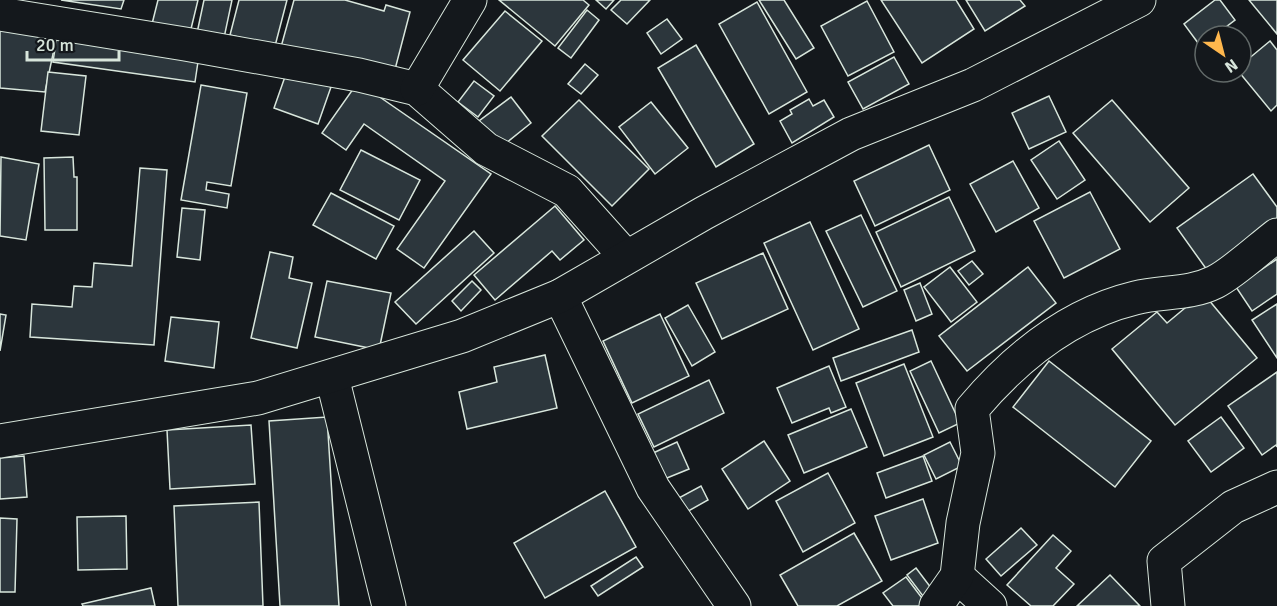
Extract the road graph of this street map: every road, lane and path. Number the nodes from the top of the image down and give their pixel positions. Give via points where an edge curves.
1 (470, 0) edge
2 (1094, 0) edge
3 (1139, 0) edge
4 (0, 14) edge
5 (973, 85) junction
6 (417, 89) junction
7 (1277, 235) edge
8 (626, 257) junction
9 (560, 296) junction
10 (333, 377) junction
11 (0, 441) edge
12 (1277, 487) edge
13 (957, 576) junction
14 (389, 606) edge
15 (734, 606) edge
16 (936, 606) edge
17 (990, 606) edge
18 (1168, 606) edge

1 - 6 street
2 - 5 street
3 - 5 street
4 - 6 street via 359,75
5 - 8 street via 851,134
6 - 8 street via 486,149 567,192
7 - 13 street via 1217,282 1189,292 1135,297 1086,315 1036,346 997,380 972,409 978,453 963,523
8 - 9 street
9 - 10 street via 462,336
9 - 15 street via 654,488
10 - 11 street via 258,398
10 - 14 street
12 - 18 street via 1233,507 1164,561
13 - 16 street
13 - 17 street

